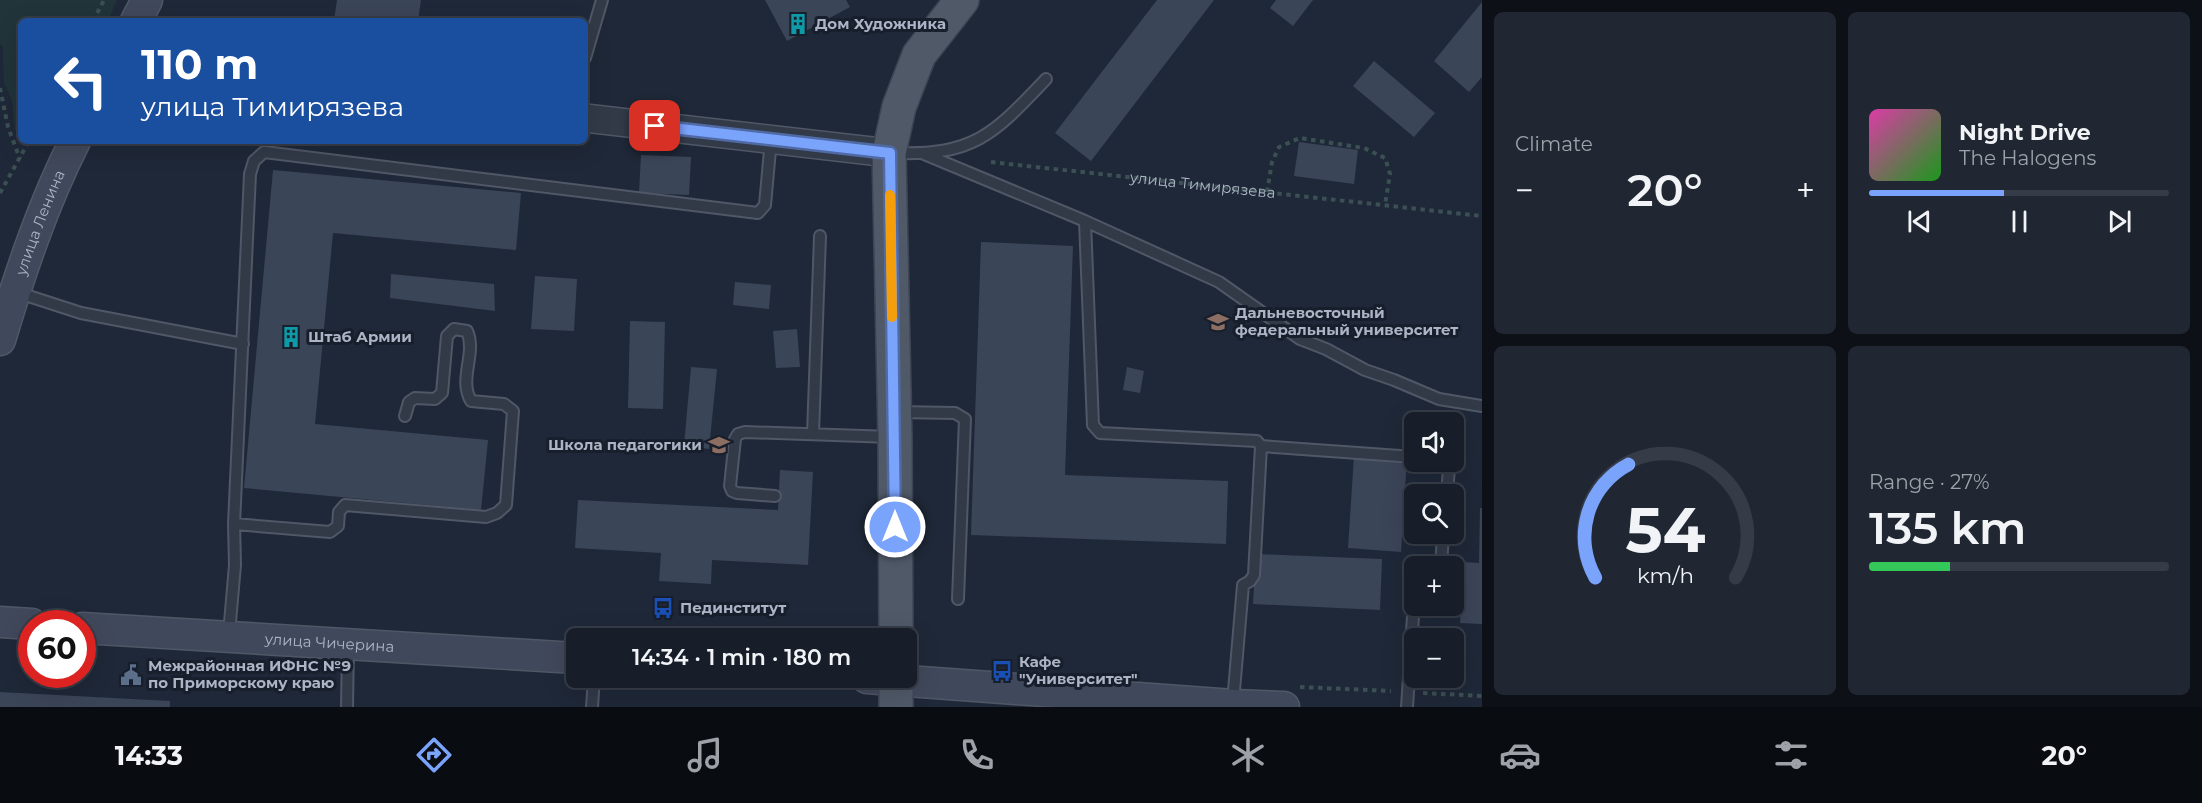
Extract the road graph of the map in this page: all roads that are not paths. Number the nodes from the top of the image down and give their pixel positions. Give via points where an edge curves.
1 (147, 0) edge
2 (601, 0) edge
3 (962, 0) edge
4 (138, 18) edge
5 (588, 47) edge
6 (1046, 79) dead end
7 (588, 118) edge
8 (771, 139) junction
9 (73, 144) edge
10 (890, 153) junction
11 (924, 154) junction
12 (1085, 221) junction
13 (820, 236) dead end
14 (14, 291) junction
15 (0, 340) edge
16 (243, 344) junction
17 (1482, 406) edge
18 (405, 416) dead end
19 (894, 424) junction
20 (813, 434) junction
21 (1261, 446) junction
22 (1404, 456) edge
23 (775, 496) dead end
24 (234, 524) junction
25 (958, 599) dead end
26 (1413, 616) edge
27 (0, 622) edge
28 (18, 623) edge
29 (896, 628) edge
30 (96, 629) edge
31 (229, 637) junction
32 (348, 644) junction
33 (566, 657) edge
34 (593, 688) edge
35 (917, 688) edge
36 (1220, 705) edge
37 (347, 707) edge
38 (592, 707) edge
39 (1284, 707) edge
40 (1407, 707) edge

1 - 4 main road
2 - 5 lane
3 - 10 main road via 919,55 899,107
6 - 11 lane via 1006,122 981,139
7 - 8 street
8 - 10 street
8 - 16 lane via 765,205 758,213 264,152 254,161 250,174
9 - 14 main road, улица Ленина
10 - 11 lane
10 - 19 main road
11 - 12 lane
12 - 17 lane via 1219,282 1300,339 1365,370 1439,399
12 - 21 lane via 1093,426 1100,433 1257,441
13 - 20 lane
14 - 15 main road, улица Ленина
14 - 16 lane via 81,313
16 - 24 lane
18 - 24 lane via 409,402 415,398 435,399 442,393 447,336 454,329 466,331 471,339 465,391 471,401 504,404 513,411 506,505 486,517 345,505 339,512 338,526 330,532
19 - 20 lane
19 - 25 lane via 956,413 964,419
19 - 29 main road
20 - 23 lane via 738,434 732,491
21 - 22 lane
21 - 36 lane via 1254,575 1244,585
24 - 31 lane
26 - 40 lane
27 - 28 main road
30 - 31 main road, улица Чичерина
31 - 32 main road, улица Чичерина
32 - 33 main road, улица Чичерина
32 - 37 lane
34 - 38 lane
35 - 36 main road
36 - 39 main road

